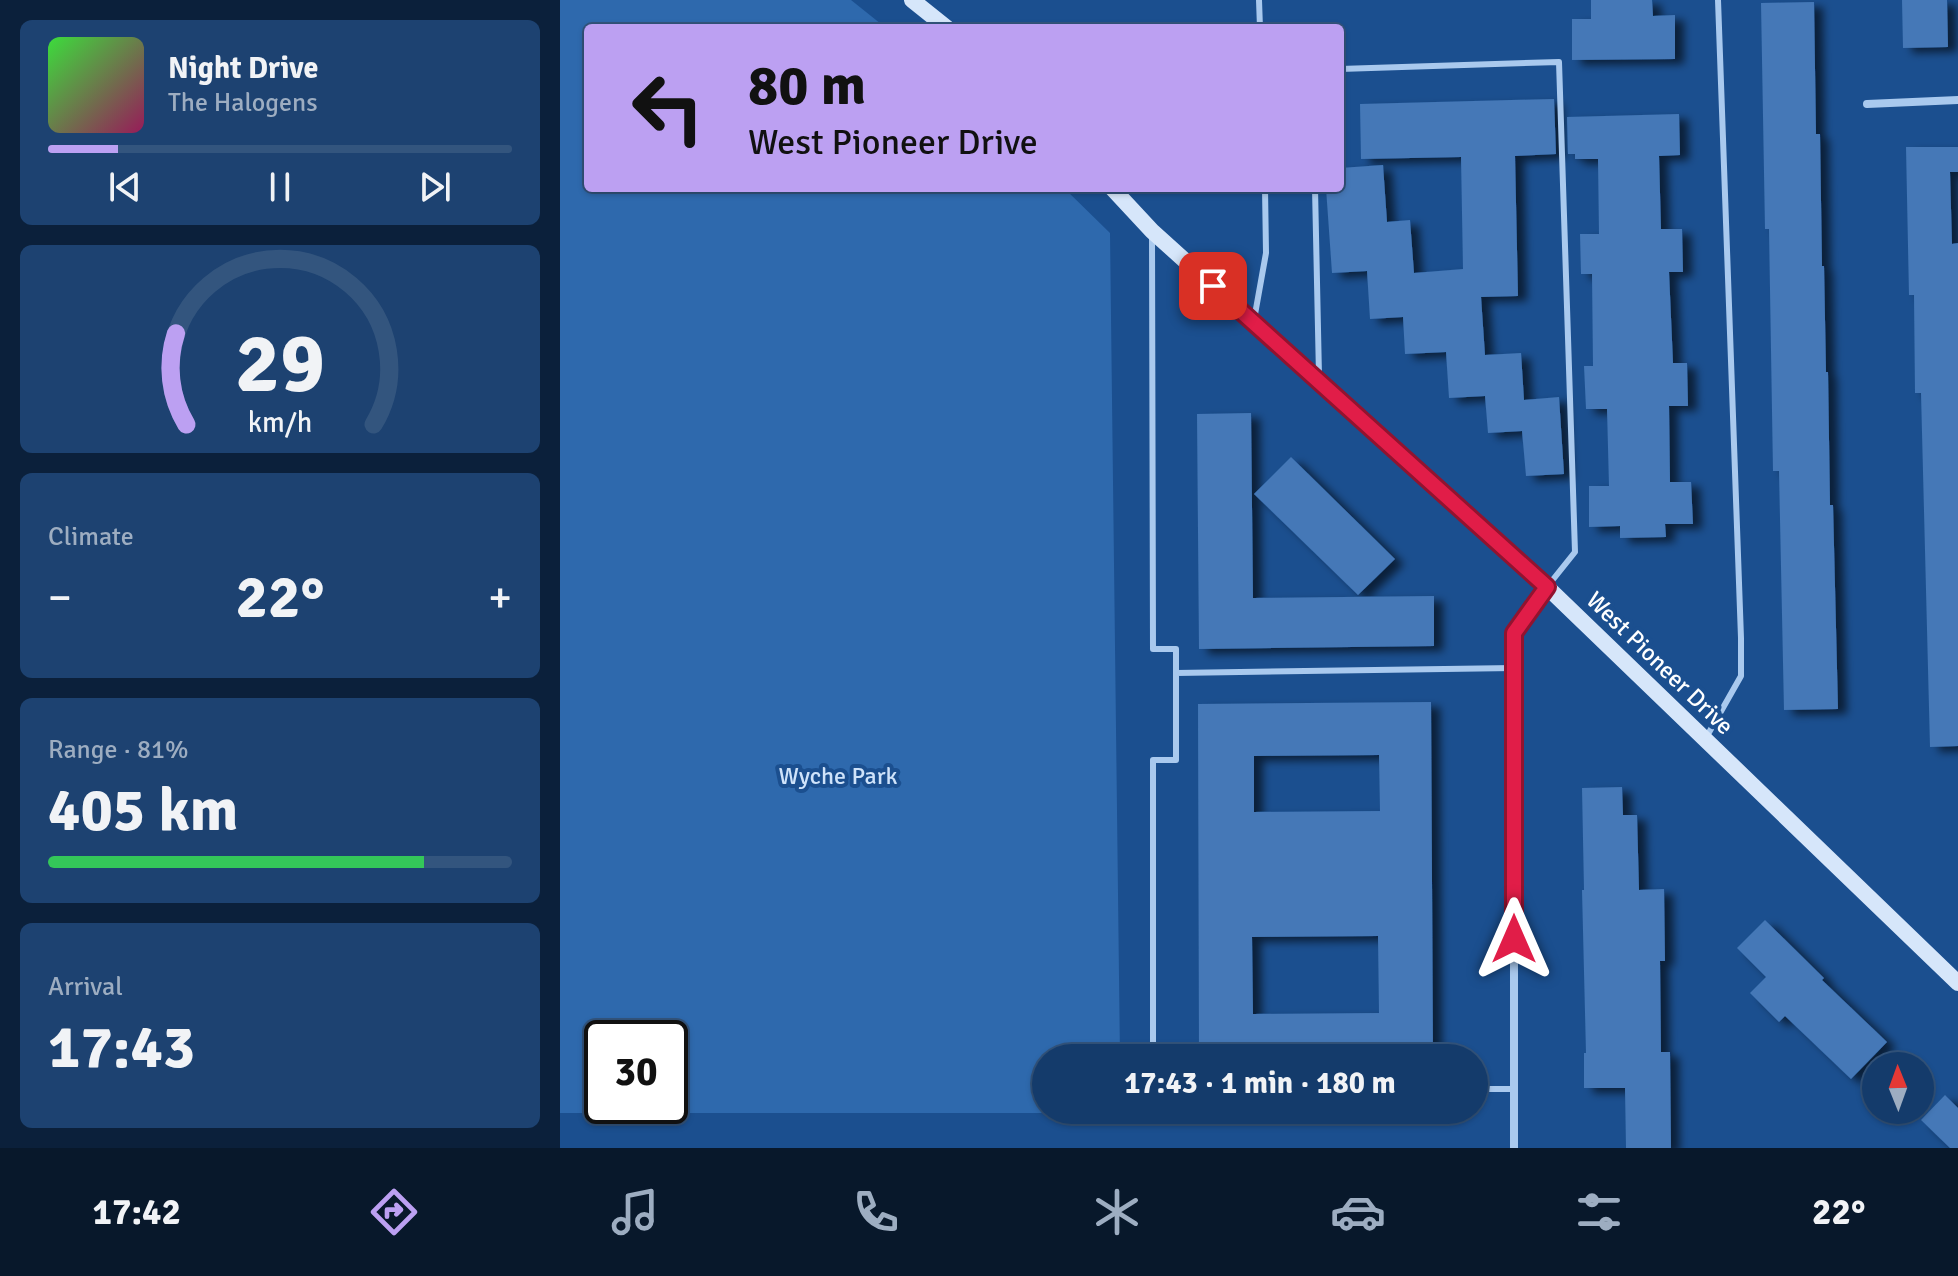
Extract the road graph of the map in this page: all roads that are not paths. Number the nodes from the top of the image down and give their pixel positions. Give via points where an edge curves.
1 (912, 0) edge
2 (1259, 0) edge
3 (1718, 0) edge
4 (942, 24) edge
5 (1260, 24) edge
6 (1344, 69) edge
7 (1958, 100) edge
8 (1867, 104) dead end
9 (1116, 192) edge
10 (1265, 192) edge
11 (1315, 192) edge
12 (1152, 231) junction
13 (1254, 323) junction
14 (1319, 381) junction
15 (1547, 587) junction
16 (1514, 668) junction
17 (1176, 673) junction
18 (1705, 740) junction
19 (1958, 983) edge
20 (1153, 1044) edge
21 (1488, 1089) edge
22 (1514, 1089) junction
23 (1514, 1148) edge

1 - 4 main road
2 - 5 lane
3 - 18 lane via 1741,676
6 - 15 lane via 1559,62 1575,552
7 - 8 street
9 - 12 main road, West Pioneer Drive
10 - 13 lane via 1266,253
11 - 14 lane
12 - 13 main road, West Pioneer Drive
12 - 17 lane via 1153,649 1176,649
13 - 14 main road, West Pioneer Drive
14 - 15 main road, West Pioneer Drive
15 - 16 street via 1514,633
15 - 18 main road, West Pioneer Drive
16 - 17 lane
16 - 22 street
17 - 20 lane via 1176,760 1153,760
18 - 19 main road, West Pioneer Drive
21 - 22 lane
22 - 23 street

